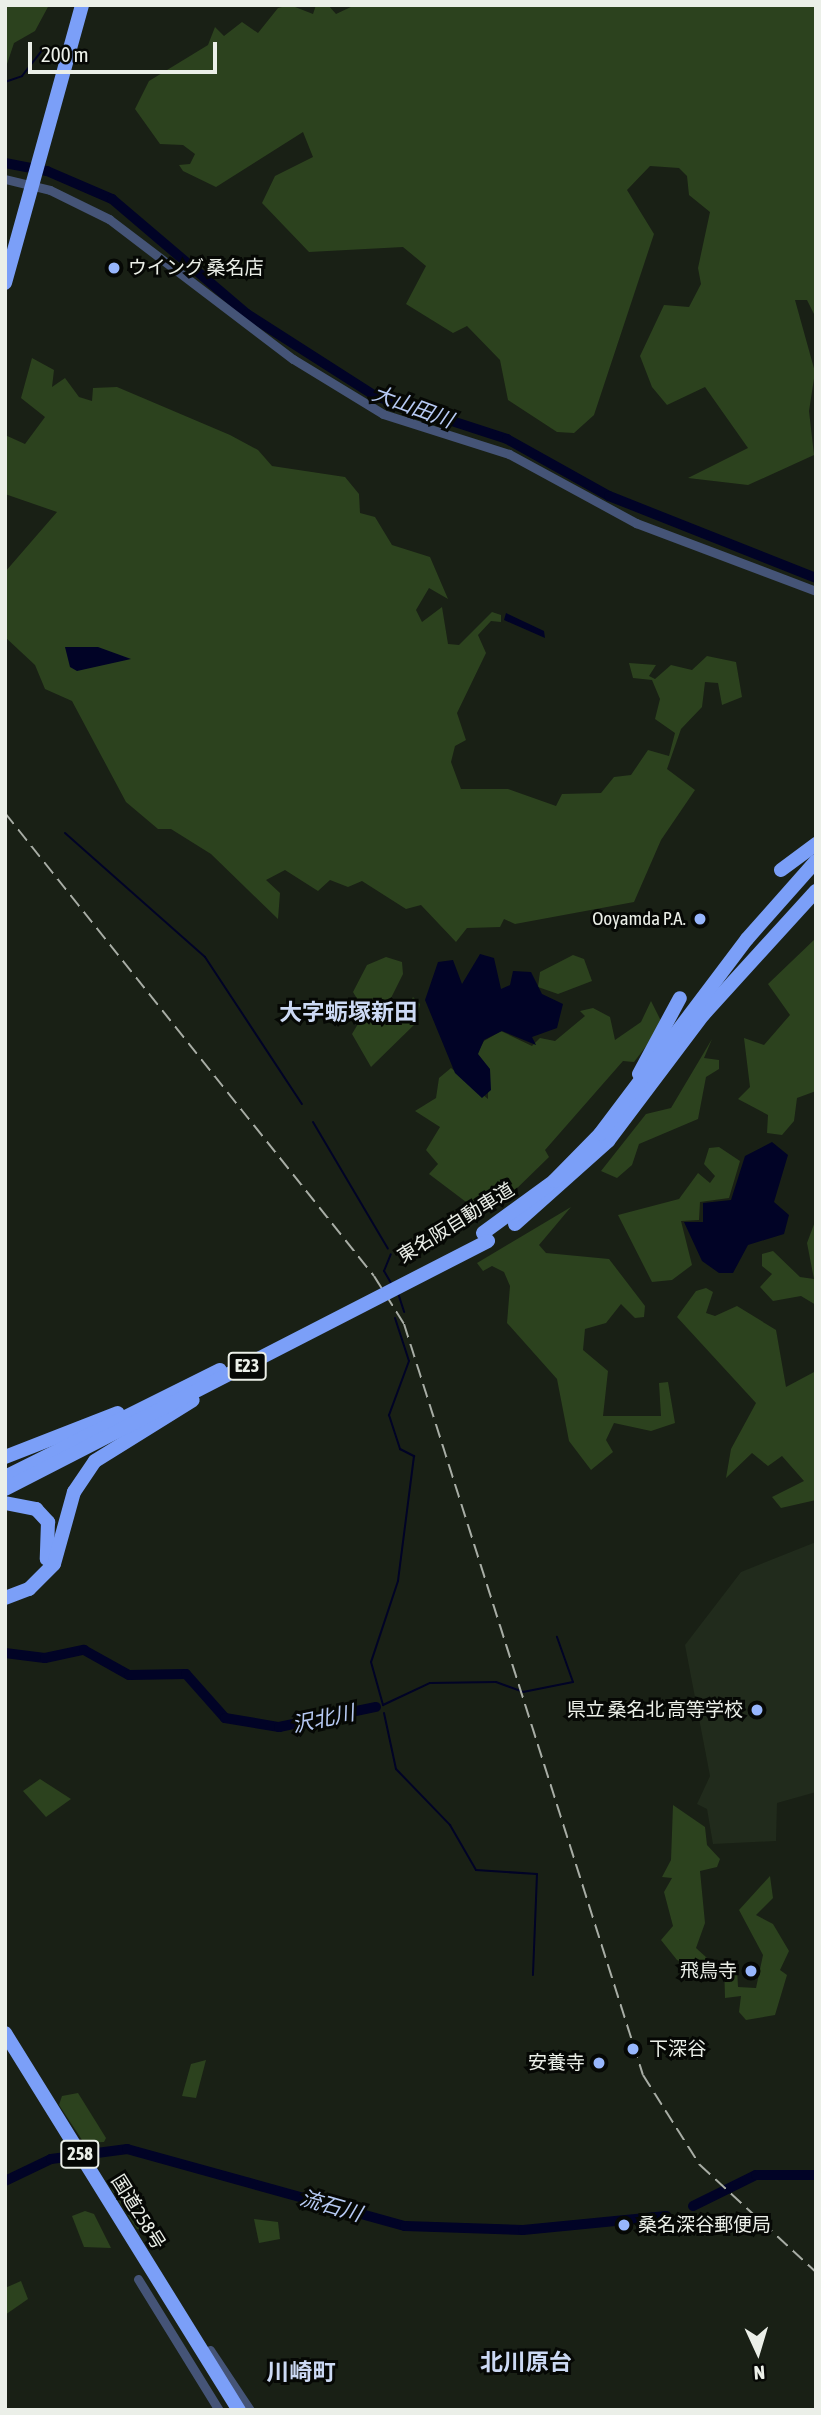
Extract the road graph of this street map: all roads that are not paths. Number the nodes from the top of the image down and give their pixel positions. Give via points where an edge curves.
1 (72, 5) edge
2 (82, 5) edge
3 (30, 177) junction
4 (5, 179) edge
5 (5, 252) edge
6 (5, 283) edge
7 (816, 591) edge
8 (816, 844) edge
9 (816, 861) edge
10 (781, 870) dead end
11 (816, 874) edge
12 (816, 891) edge
13 (680, 998) dead end
14 (703, 1015) junction
15 (579, 1156) junction
16 (486, 1237) junction
17 (248, 1366) junction
18 (219, 1370) junction
19 (5, 1457) edge
20 (5, 1477) edge
21 (5, 1489) edge
22 (5, 1503) edge
23 (5, 1590) edge
24 (5, 1598) edge
25 (6, 2039) edge
26 (147, 2272) junction
27 (219, 2410) edge
28 (231, 2410) edge
29 (239, 2410) edge
30 (250, 2410) edge

1 - 3 highway
2 - 3 highway
3 - 4 street
3 - 5 highway
3 - 6 highway
3 - 7 street via 110,219 293,359 383,414 509,454 636,523
8 - 10 highway
9 - 15 highway, 東名阪自動車道 / E23
11 - 14 highway, 東名阪自動車道 / E23
12 - 14 highway
13 - 15 highway via 633,1085
14 - 16 highway, 東名阪自動車道 / E23 via 587,1164
15 - 16 highway, 東名阪自動車道 / E23
16 - 17 highway, 東名阪自動車道 / E23, bridge
16 - 18 highway, 東名阪自動車道 / E23
17 - 21 highway, 東名阪自動車道 / E23, bridge
17 - 24 highway, bridge via 105,1451 74,1492 54,1564 29,1589
18 - 19 highway, bridge
18 - 20 highway, 東名阪自動車道 / E23, bridge
22 - 23 highway via 36,1509 51,1532 49,1556 29,1580
25 - 26 highway, 国道258号 / 258
26 - 27 street
26 - 28 highway, 国道258号 / 258
26 - 29 highway, 国道258号 / 258
26 - 30 street

